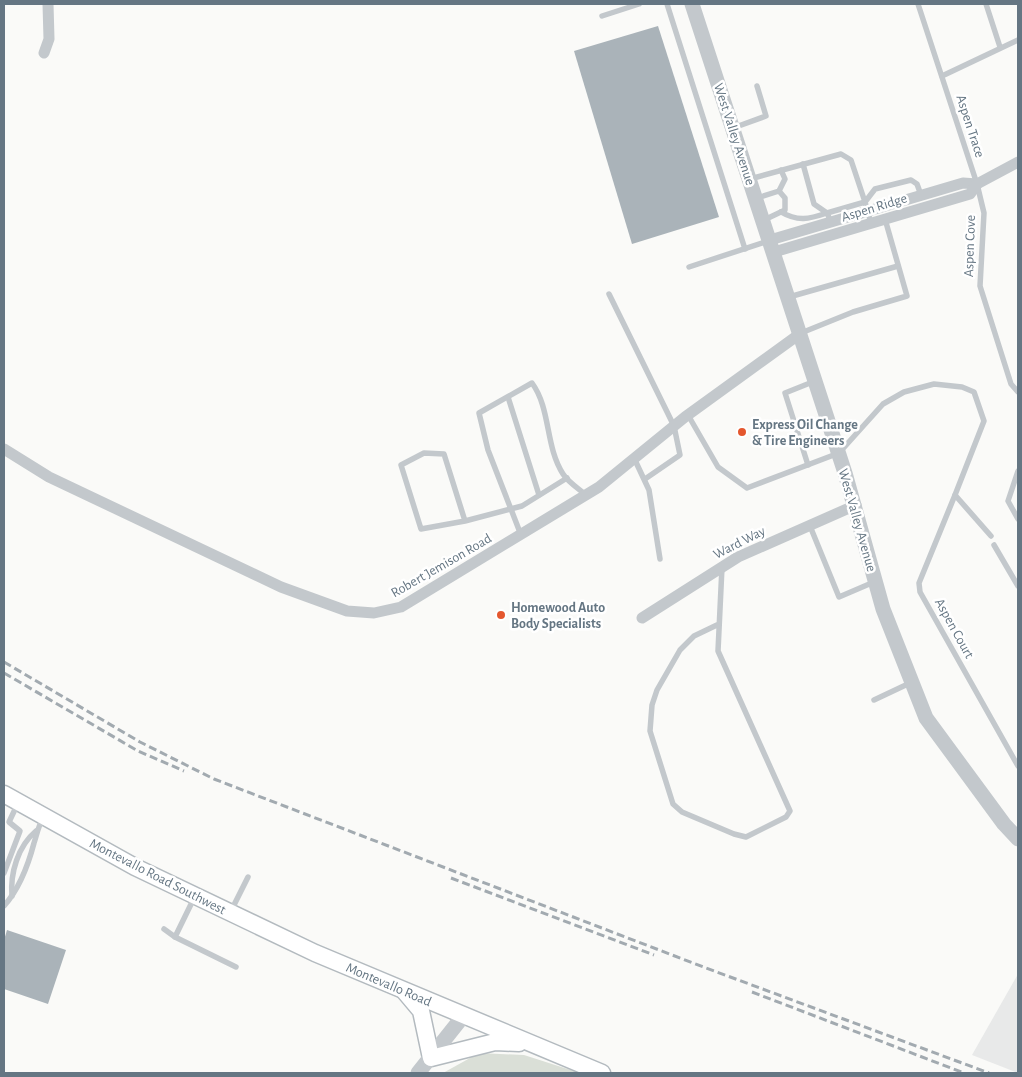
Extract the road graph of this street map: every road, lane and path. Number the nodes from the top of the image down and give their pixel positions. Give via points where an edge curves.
1 (48, 4) edge
2 (639, 4) edge
3 (667, 4) edge
4 (692, 4) edge
5 (918, 4) edge
6 (986, 4) edge
7 (602, 16) dead end
8 (1018, 40) edge
9 (1000, 47) junction
10 (44, 53) dead end
11 (942, 76) junction
12 (757, 86) dead end
13 (733, 128) junction
14 (1018, 162) edge
15 (803, 164) junction
16 (782, 170) junction
17 (750, 180) junction
18 (977, 184) junction
19 (941, 190) junction
20 (779, 191) junction
21 (921, 196) junction
22 (756, 198) junction
23 (944, 202) junction
24 (866, 207) junction
25 (881, 207) junction
26 (924, 207) junction
27 (781, 212) junction
28 (829, 218) junction
29 (885, 219) junction
30 (764, 220) junction
31 (872, 223) junction
32 (772, 246) junction
33 (745, 250) junction
34 (898, 266) junction
35 (690, 267) dead end
36 (609, 294) dead end
37 (789, 297) junction
38 (801, 333) junction
39 (816, 381) junction
40 (1018, 392) edge
41 (508, 397) junction
42 (688, 415) junction
43 (674, 426) junction
44 (4, 449) edge
45 (839, 453) junction
46 (634, 458) junction
47 (808, 465) junction
48 (1018, 471) edge
49 (567, 478) junction
50 (645, 479) junction
51 (539, 495) junction
52 (586, 495) junction
53 (955, 495) junction
54 (856, 506) junction
55 (510, 508) junction
56 (1018, 519) edge
57 (465, 521) junction
58 (810, 526) junction
59 (521, 535) junction
60 (990, 536) dead end
61 (994, 545) dead end
62 (660, 560) dead end
63 (722, 567) junction
64 (876, 581) junction
65 (1018, 586) edge
66 (642, 618) dead end
67 (719, 624) junction
68 (912, 682) junction
69 (874, 700) dead end
70 (1018, 766) edge
71 (4, 794) edge
72 (19, 802) junction
73 (6, 820) edge
74 (40, 823) junction
75 (1018, 838) edge
76 (4, 873) edge
77 (248, 877) dead end
78 (12, 896) junction
79 (195, 896) junction
80 (4, 906) edge
81 (230, 912) junction
82 (164, 928) dead end
83 (175, 937) junction
84 (315, 953) joint
85 (236, 967) dead end
86 (403, 990) junction
87 (464, 1015) junction
88 (528, 1043) junction
89 (431, 1058) junction
90 (418, 1073) edge
91 (602, 1073) edge

1 - 10 street via 49,39
2 - 7 lane
3 - 33 lane
4 - 13 street, West Valley Avenue
5 - 11 lane, Aspen Trace
6 - 9 lane
8 - 9 lane
9 - 11 lane
11 - 18 lane, Aspen Trace
12 - 13 lane via 766,116
13 - 17 street, West Valley Avenue
14 - 18 street, Aspen Ridge
15 - 16 lane
15 - 24 lane via 841,154 851,160
15 - 28 lane via 814,204
16 - 17 lane
16 - 20 lane via 785,179
17 - 22 street, West Valley Avenue
18 - 19 street, Aspen Ridge via 964,183
18 - 23 street, Aspen Ridge via 970,194
18 - 40 lane, Aspen Cove via 984,213 980,286 1011,384
19 - 21 street, Aspen Ridge
19 - 23 street
20 - 22 lane
20 - 27 lane via 785,198 785,210
21 - 24 lane via 917,184 911,180 875,189
21 - 25 street, Aspen Ridge
21 - 26 lane
22 - 30 street, West Valley Avenue
23 - 26 street, Aspen Ridge
24 - 25 street, Aspen Ridge
24 - 28 street, Aspen Ridge
24 - 31 lane
25 - 29 street
26 - 29 street, Aspen Ridge
27 - 28 lane via 802,221
27 - 30 lane
28 - 32 street, Aspen Ridge
29 - 31 street, Aspen Ridge
29 - 34 lane
30 - 32 street, West Valley Avenue
31 - 32 street, Aspen Ridge
32 - 33 lane
32 - 37 street, West Valley Avenue
33 - 35 lane
34 - 37 lane
34 - 38 lane via 907,296 853,312
36 - 43 lane
37 - 38 street, West Valley Avenue
38 - 39 street, West Valley Avenue
38 - 42 street, Robert Jemison Road
39 - 45 street, West Valley Avenue
39 - 47 lane via 785,393
41 - 49 lane via 532,383 541,394 555,456
41 - 51 lane
41 - 55 lane via 479,412 488,450
42 - 43 street, Robert Jemison Road
42 - 47 lane via 718,467 747,488
43 - 46 street, Robert Jemison Road
43 - 50 lane via 680,455
44 - 59 street, Robert Jemison Road via 50,477 280,587 347,611 374,613 401,607
45 - 47 lane
45 - 53 lane, Aspen Court via 883,404 904,392 934,384 962,387 974,392 984,421
45 - 54 street, West Valley Avenue
46 - 50 lane
46 - 52 street, Robert Jemison Road
48 - 56 lane via 1008,501
49 - 51 lane
49 - 52 lane
50 - 62 lane
51 - 55 lane via 522,506
52 - 59 street, Robert Jemison Road
53 - 60 lane
53 - 70 lane, Aspen Court via 919,583 920,592
54 - 58 street, Ward Way
54 - 64 street, West Valley Avenue
55 - 57 lane
55 - 59 lane
57 - 57 lane via 444,454 424,453 401,466 421,528
58 - 63 street, Ward Way
58 - 64 lane via 840,597
61 - 65 lane
63 - 66 street, Ward Way
63 - 67 lane
64 - 68 street, West Valley Avenue via 883,609
67 - 67 lane via 718,651 726,674 790,811 786,817 746,837 682,812 672,804 650,731 657,690 680,650 694,636
68 - 69 lane
68 - 75 street, West Valley Avenue via 926,718 1004,824
71 - 72 main road, Montevallo Road Southwest
72 - 73 lane
72 - 74 main road, Montevallo Road Southwest
73 - 76 lane via 20,831
74 - 78 lane
74 - 78 lane via 26,839 10,879
74 - 79 main road, Montevallo Road Southwest
77 - 81 lane
78 - 80 lane
79 - 81 main road, Montevallo Road Southwest
79 - 83 lane
81 - 84 main road, Montevallo Road Southwest
82 - 83 lane
83 - 85 lane
84 - 86 main road, Montevallo Road
86 - 87 main road, Montevallo Road
86 - 89 main road via 421,1011
87 - 88 main road
87 - 89 street
88 - 89 main road via 495,1042
88 - 91 main road
89 - 90 street

